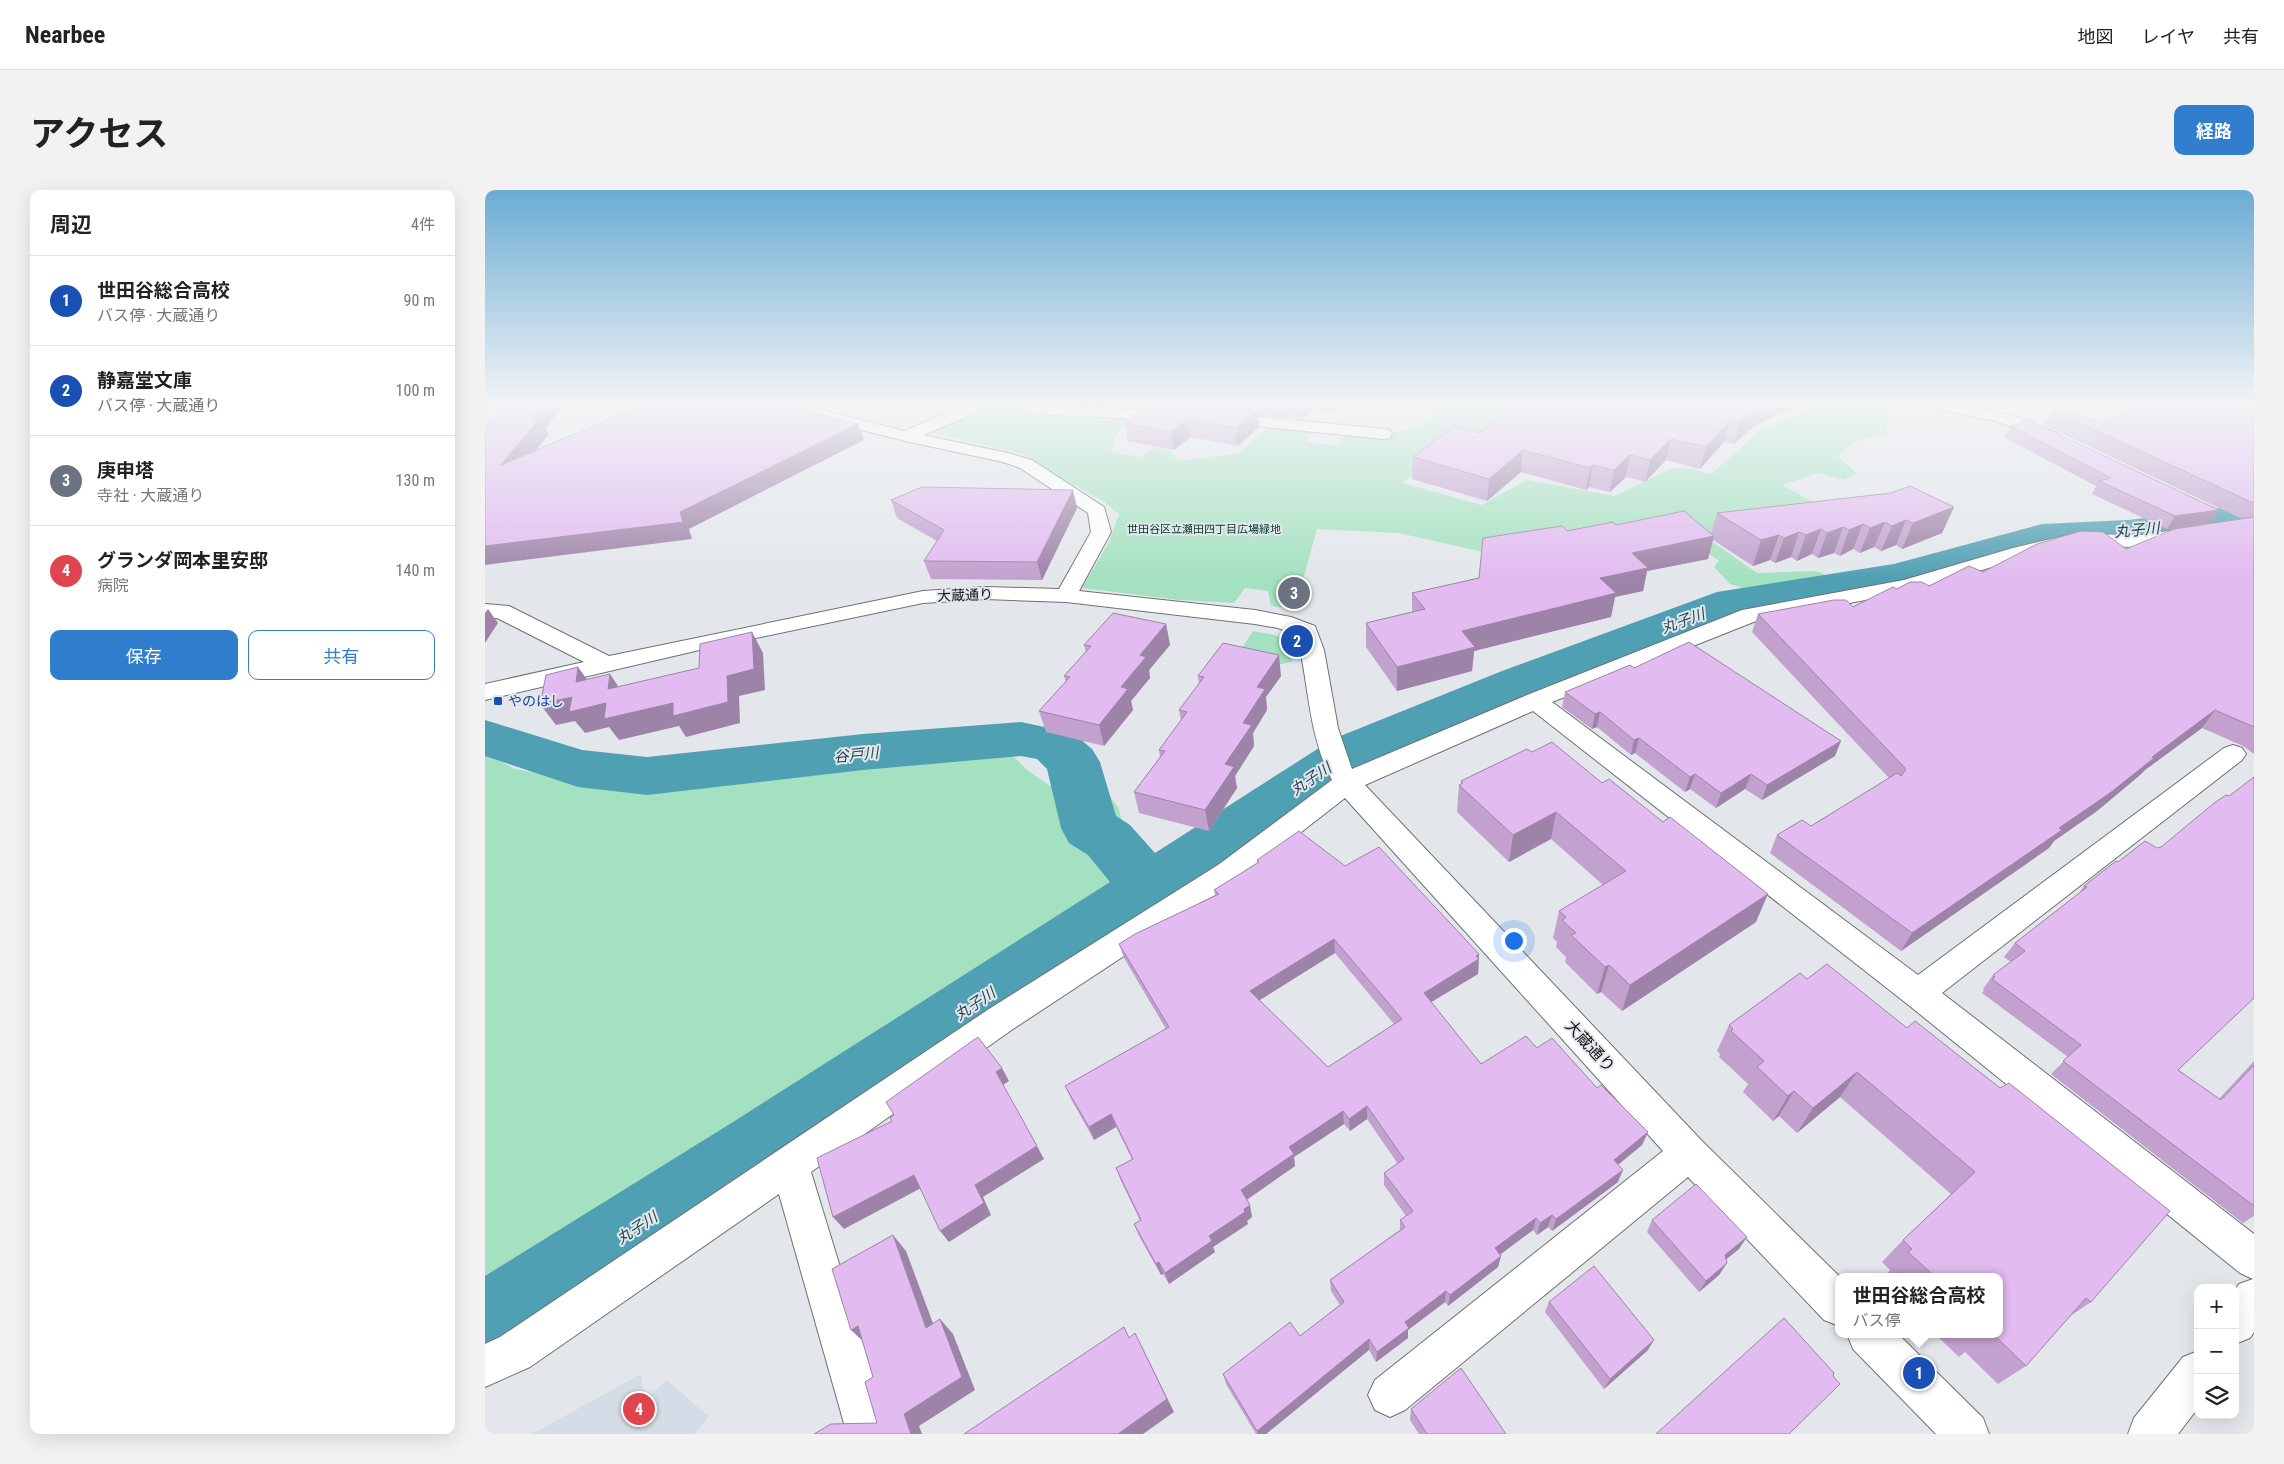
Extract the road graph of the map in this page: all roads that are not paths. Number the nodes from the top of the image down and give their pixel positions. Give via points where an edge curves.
1 (1022, 463) edge
2 (2232, 521) edge
3 (1066, 596) junction
4 (485, 611) edge
5 (606, 664) junction
6 (485, 692) edge
7 (1536, 700) junction
8 (2233, 754) dead end
9 (1340, 770) junction
10 (1918, 993) junction
11 (1689, 1152) junction
12 (790, 1165) junction
13 (2254, 1259) edge
14 (2254, 1299) edge
15 (1835, 1300) edge
16 (2239, 1318) edge
17 (1872, 1338) edge
18 (485, 1366) edge
19 (2196, 1374) edge
20 (1390, 1395) dead end
21 (869, 1434) edge
22 (1967, 1434) edge
23 (2150, 1434) edge

1 - 3 street via 1097,511 1101,532
2 - 7 street via 2142,541 2072,540 1907,586 1750,615
3 - 5 street, 大蔵通り via 986,593 923,597
3 - 9 street, 大蔵通り via 1255,617 1307,631 1314,654 1322,721
4 - 5 street via 501,611
5 - 6 street, 大蔵通り
7 - 9 street via 1366,773
7 - 10 street
8 - 10 street
9 - 11 street, 大蔵通り
9 - 12 street via 1228,873 1001,1019
10 - 13 street
11 - 15 street, 大蔵通り
11 - 20 street
12 - 18 street via 515,1352
12 - 21 street
14 - 16 street
17 - 22 street
19 - 23 street

